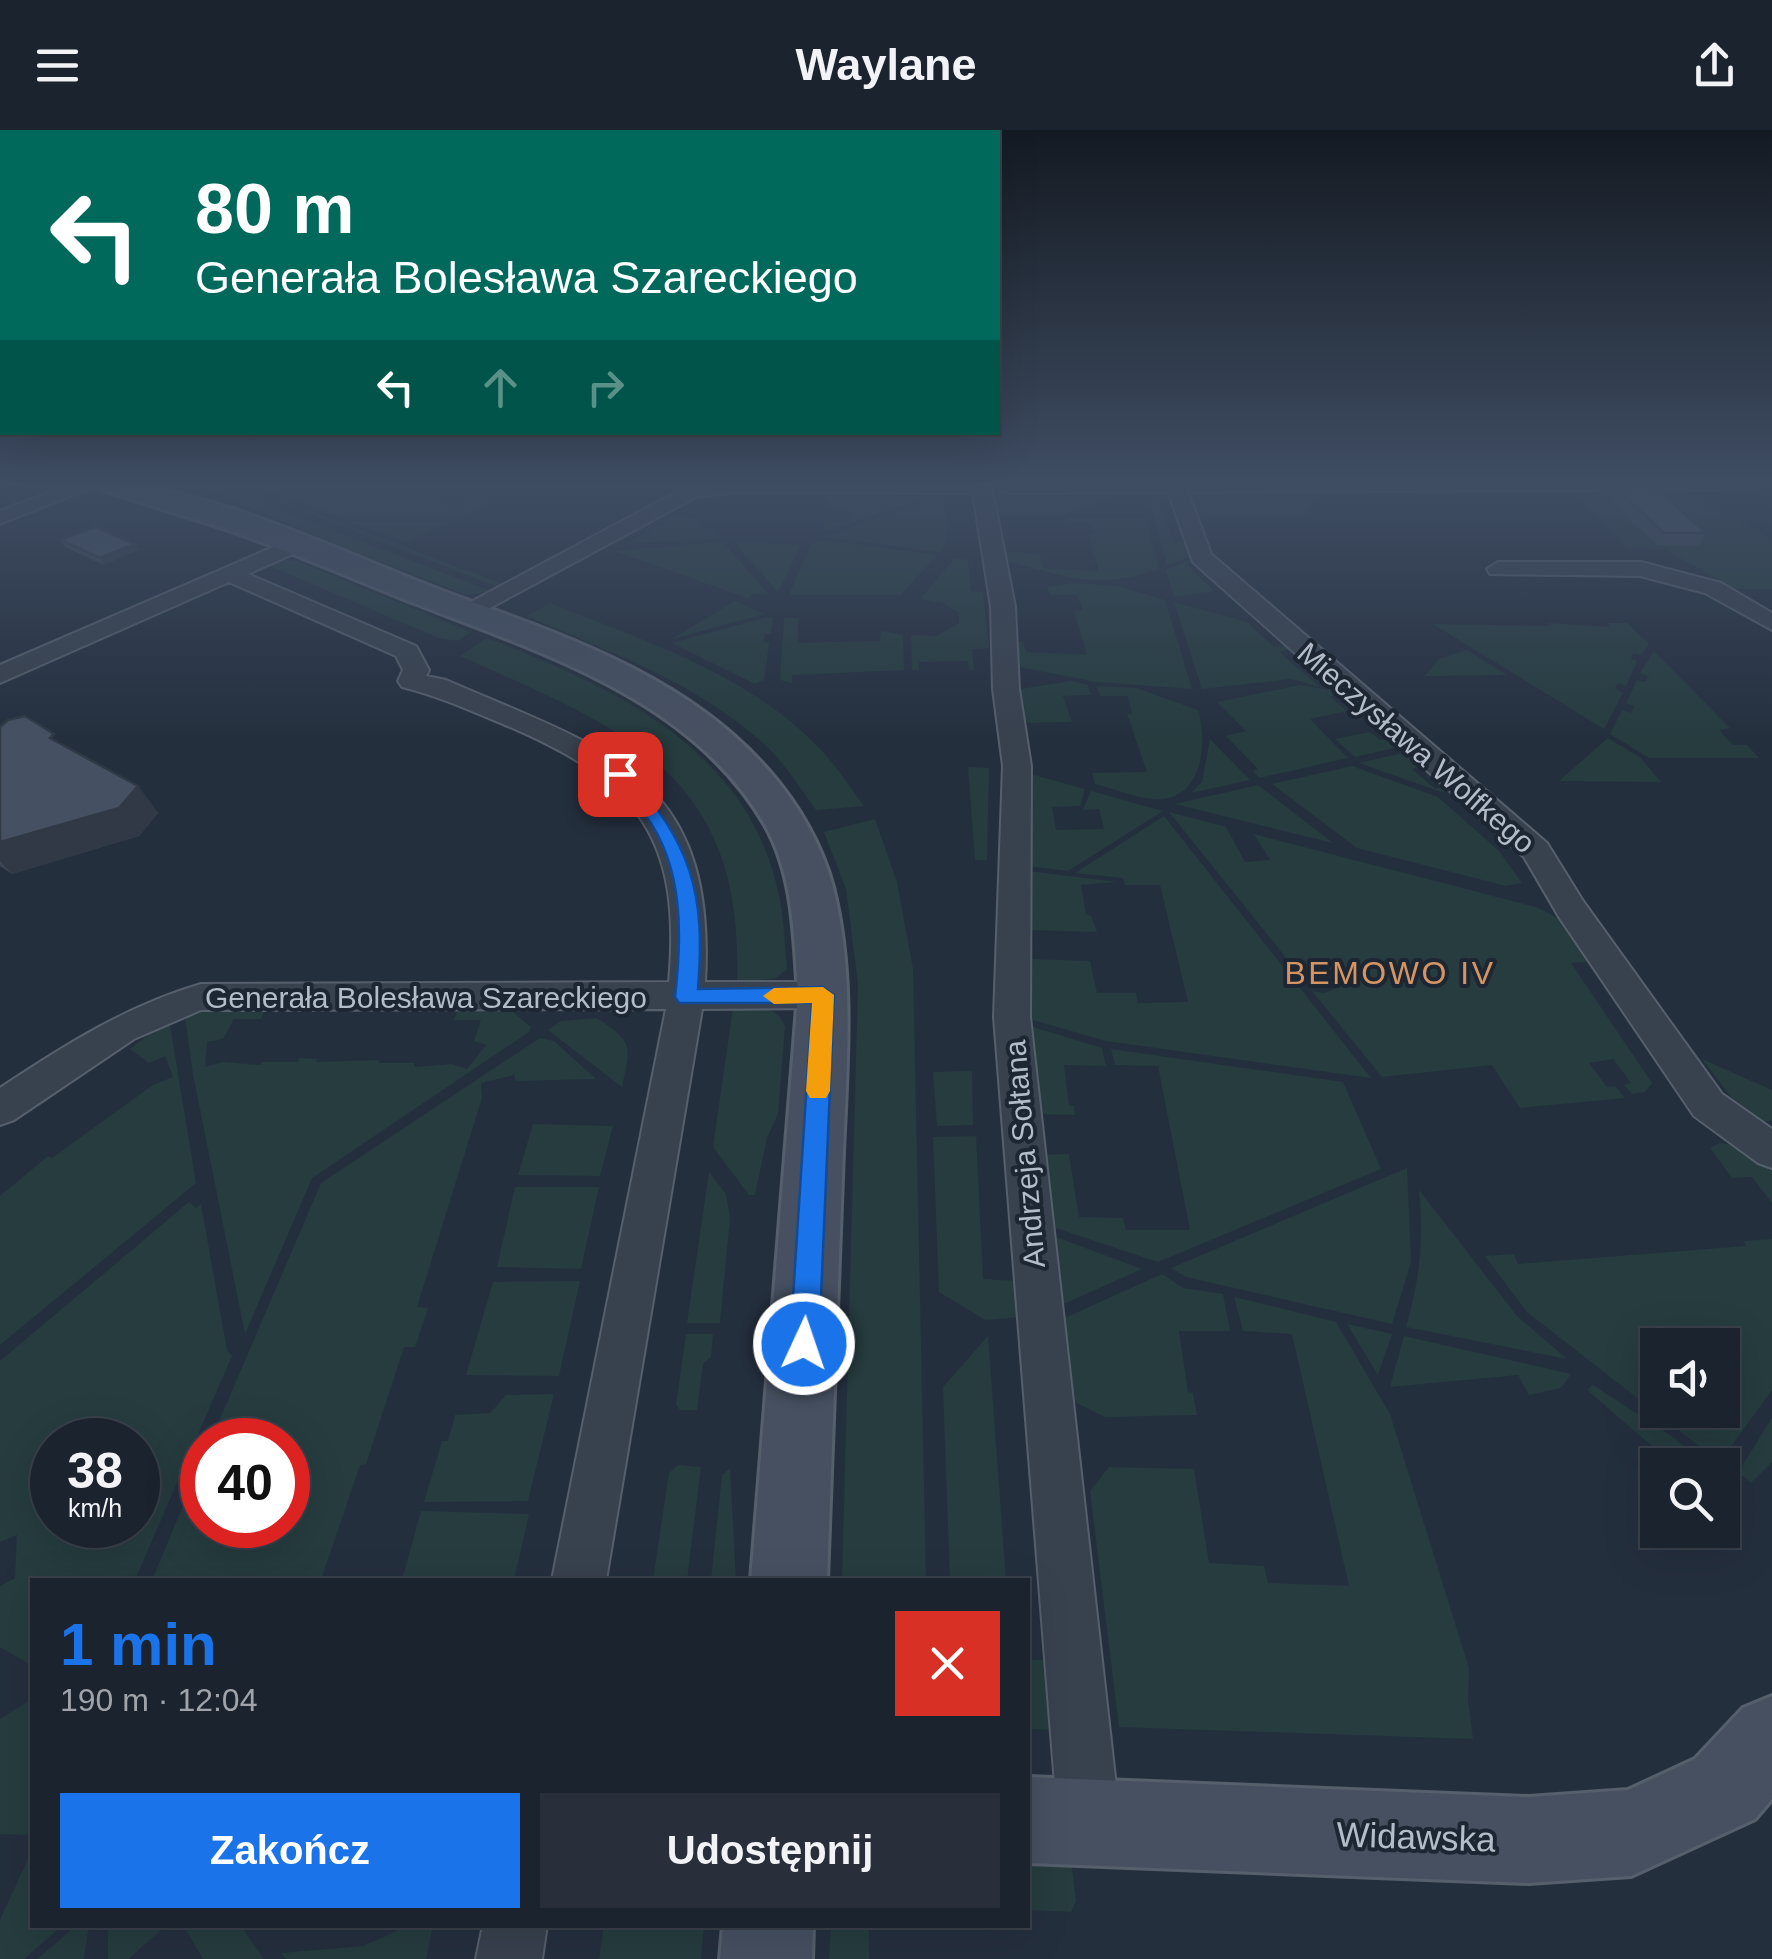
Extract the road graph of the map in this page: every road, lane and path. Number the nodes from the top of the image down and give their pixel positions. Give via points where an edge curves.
1 (242, 568) edge
2 (355, 568) edge
3 (547, 568) edge
4 (998, 568) edge
5 (1214, 568) edge
6 (1549, 568) edge
7 (230, 574) junction
8 (466, 611) junction
9 (1772, 623) edge
10 (0, 676) edge
11 (823, 995) junction
12 (686, 997) junction
13 (0, 1109) edge
14 (1772, 1150) edge
15 (579, 1578) edge
16 (790, 1578) edge
17 (1772, 1737) edge
18 (1058, 1821) edge
19 (514, 1928) edge
20 (768, 1928) edge
21 (509, 1959) edge
22 (766, 1959) edge

1 - 7 street
2 - 8 street
3 - 8 street
4 - 18 street, Andrzeja Sołtana via 1017,766 1012,1017
5 - 14 street, Mieczysława Wolfkego via 1536,850 1708,1104
6 - 9 street via 1641,569 1713,588
7 - 10 street
7 - 12 street via 407,651 416,670 411,681 437,686 620,774 657,817 677,860 689,906
8 - 11 street via 646,690 736,755 789,828 805,870
11 - 12 street, Generała Bolesława Szareckiego
11 - 16 street
12 - 13 street, Generała Bolesława Szareckiego via 200,996 162,1006 116,1031
12 - 15 street
17 - 18 street, Widawska via 1726,1789 1632,1833 1529,1840
19 - 21 street
20 - 22 street

